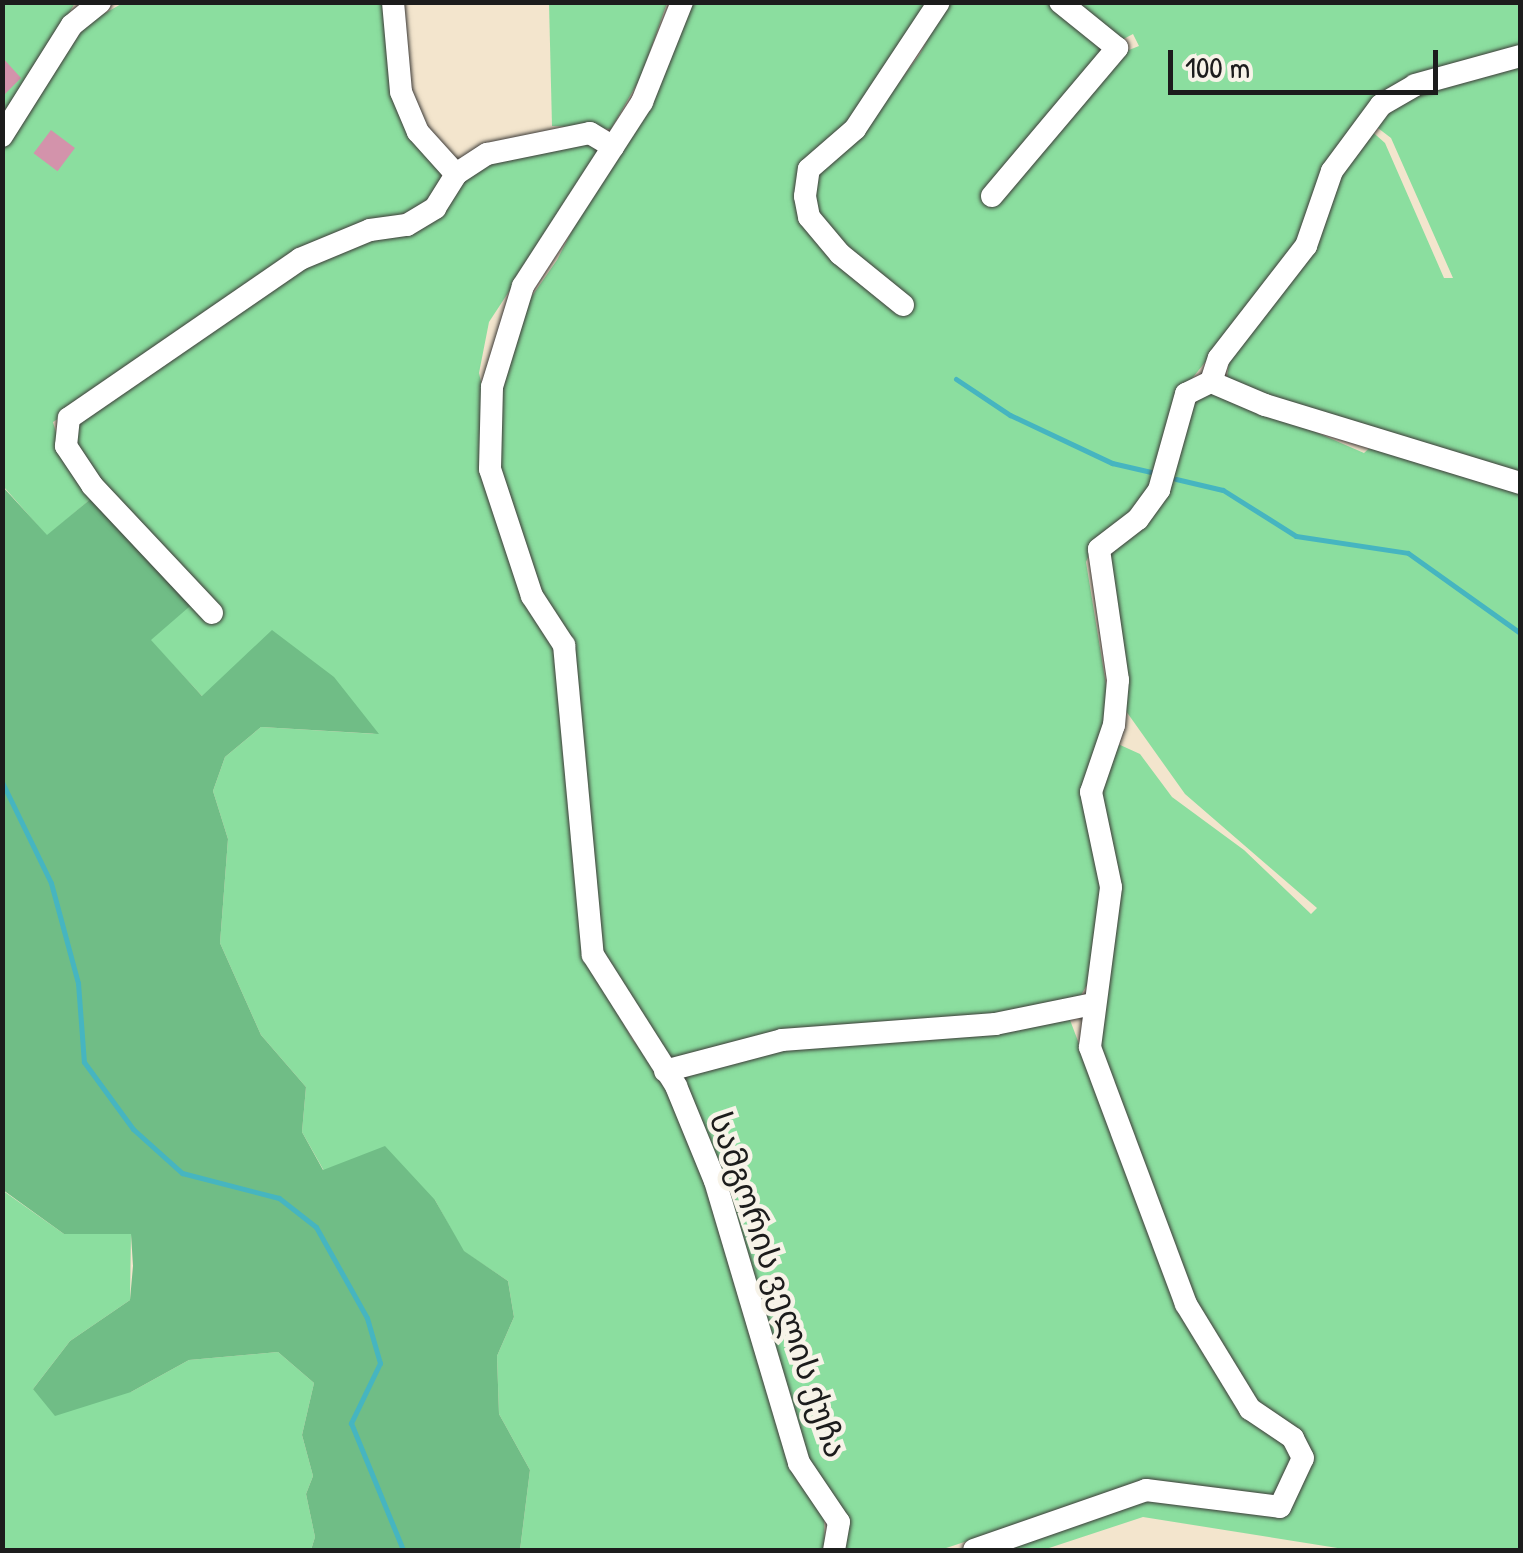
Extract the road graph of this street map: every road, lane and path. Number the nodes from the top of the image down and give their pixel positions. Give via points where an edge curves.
1 (100, 2) edge
2 (393, 2) edge
3 (682, 2) edge
4 (939, 2) edge
5 (1060, 2) edge
6 (1520, 56) edge
7 (2, 136) edge
8 (613, 147) junction
9 (456, 174) junction
10 (992, 196) dead end
11 (903, 304) dead end
12 (1211, 382) junction
13 (1520, 483) edge
14 (212, 614) dead end
15 (1092, 1004) junction
16 (665, 1071) junction
17 (834, 1550) edge
18 (974, 1550) edge

1 - 7 street via 72,25
2 - 9 street via 402,92 418,132
3 - 8 street, სამგორის ველის ქუჩა via 642,102
4 - 11 street via 855,129 808,168 809,217 840,254
5 - 10 street via 1116,48
6 - 12 street via 1415,86 1381,105 1332,172 1306,246 1219,358
8 - 9 street via 590,133 517,143
8 - 16 street, სამგორის ველის ქუჩა via 523,286 492,387 490,469 532,596 564,645 593,955
9 - 14 street via 434,208 407,225 370,230 300,259 69,418 66,446 92,485
12 - 13 street via 1360,436
12 - 15 street via 1186,394 1159,490 1138,519 1099,548 1118,680 1091,792 1111,887
15 - 16 street via 995,1024 782,1040
15 - 18 street via 1090,1046 1186,1304 1250,1408 1293,1438 1304,1458 1280,1507 1146,1490
16 - 17 street, სამგორის ველის ქუჩა via 715,1180 799,1462 839,1522

